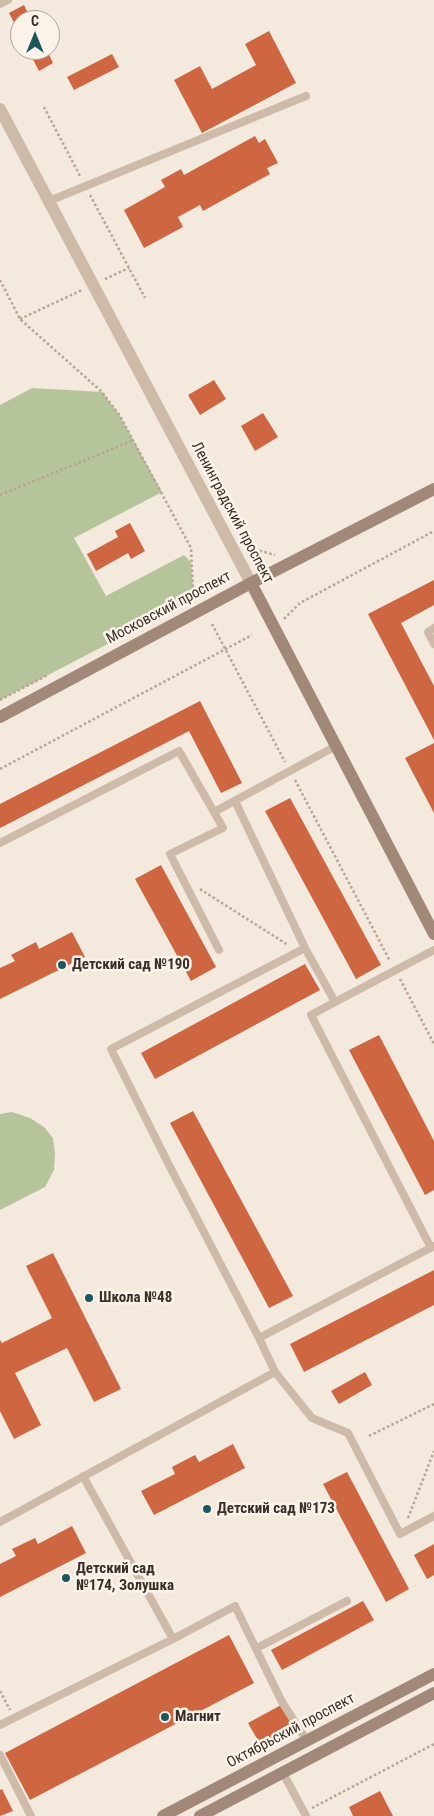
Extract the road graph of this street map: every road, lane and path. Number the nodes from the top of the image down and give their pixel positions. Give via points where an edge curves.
1 (8, 0) edge
2 (0, 4) edge
3 (306, 96) dead end
4 (44, 107) dead end
5 (0, 109) edge
6 (86, 186) junction
7 (49, 201) junction
8 (129, 268) junction
9 (0, 280) edge
10 (93, 285) junction
11 (145, 298) dead end
12 (20, 319) junction
13 (134, 440) junction
14 (434, 489) edge
15 (0, 495) edge
16 (434, 531) edge
17 (250, 548) dead end
18 (275, 555) dead end
19 (251, 583) junction
20 (198, 597) dead end
21 (284, 619) dead end
22 (212, 624) dead end
23 (434, 628) edge
24 (252, 635) dead end
25 (434, 644) edge
26 (225, 649) junction
27 (0, 717) edge
28 (336, 746) junction
29 (0, 769) edge
30 (290, 771) junction
31 (235, 801) junction
32 (214, 812) junction
33 (0, 844) edge
34 (180, 876) junction
35 (434, 934) edge
36 (219, 950) dead end
37 (302, 950) junction
38 (434, 950) edge
39 (395, 970) junction
40 (335, 1002) junction
41 (434, 1044) edge
42 (433, 1247) edge
43 (259, 1338) junction
44 (275, 1372) junction
45 (434, 1404) edge
46 (369, 1436) dead end
47 (434, 1451) edge
48 (83, 1476) junction
49 (434, 1516) edge
50 (0, 1522) edge
51 (406, 1522) dead end
52 (347, 1600) dead end
53 (173, 1639) junction
54 (257, 1648) junction
55 (434, 1674) edge
56 (0, 1691) edge
57 (434, 1693) edge
58 (14, 1718) junction
59 (0, 1725) edge
60 (307, 1741) junction
61 (434, 1744) edge
62 (0, 1754) edge
63 (283, 1772) junction
64 (305, 1814) edge
65 (31, 1816) edge
66 (163, 1816) edge
67 (200, 1816) edge

1 - 2 lane
3 - 6 lane
4 - 6 path
5 - 7 street, Ленинградский проспект
6 - 7 lane
6 - 8 path
7 - 10 street, Ленинградский проспект
8 - 10 path
8 - 11 path
9 - 12 path
10 - 12 path
10 - 19 street, Ленинградский проспект
12 - 13 path via 102,392
13 - 15 path
13 - 20 path via 191,548 193,589
14 - 19 street, Московский проспект
16 - 21 path via 300,602
17 - 18 path
19 - 27 street, Московский проспект
19 - 28 street, Ленинградский проспект
22 - 26 path
23 - 25 lane via 428,632
24 - 26 path
26 - 29 path
26 - 30 path
28 - 30 lane
28 - 35 street, Ленинградский проспект
30 - 31 lane
30 - 39 path
31 - 32 lane
31 - 37 lane
32 - 33 lane via 179,751
32 - 34 lane via 223,828 170,854
34 - 36 lane
34 - 37 path
37 - 40 lane
37 - 43 lane via 111,1048
38 - 39 lane
39 - 40 lane
39 - 41 path
40 - 42 lane via 311,1015
42 - 43 lane
43 - 44 lane
44 - 48 lane
44 - 49 lane via 312,1418 348,1433 400,1534
45 - 46 path
47 - 51 path
48 - 50 lane
48 - 53 lane
52 - 54 lane
53 - 54 lane via 235,1606
53 - 58 lane
54 - 60 lane via 282,1702
55 - 60 street, Октябрьский проспект
56 - 58 path
57 - 63 street
58 - 59 lane
60 - 66 street, Октябрьский проспект
61 - 64 path
62 - 65 lane
63 - 64 lane
63 - 67 street

